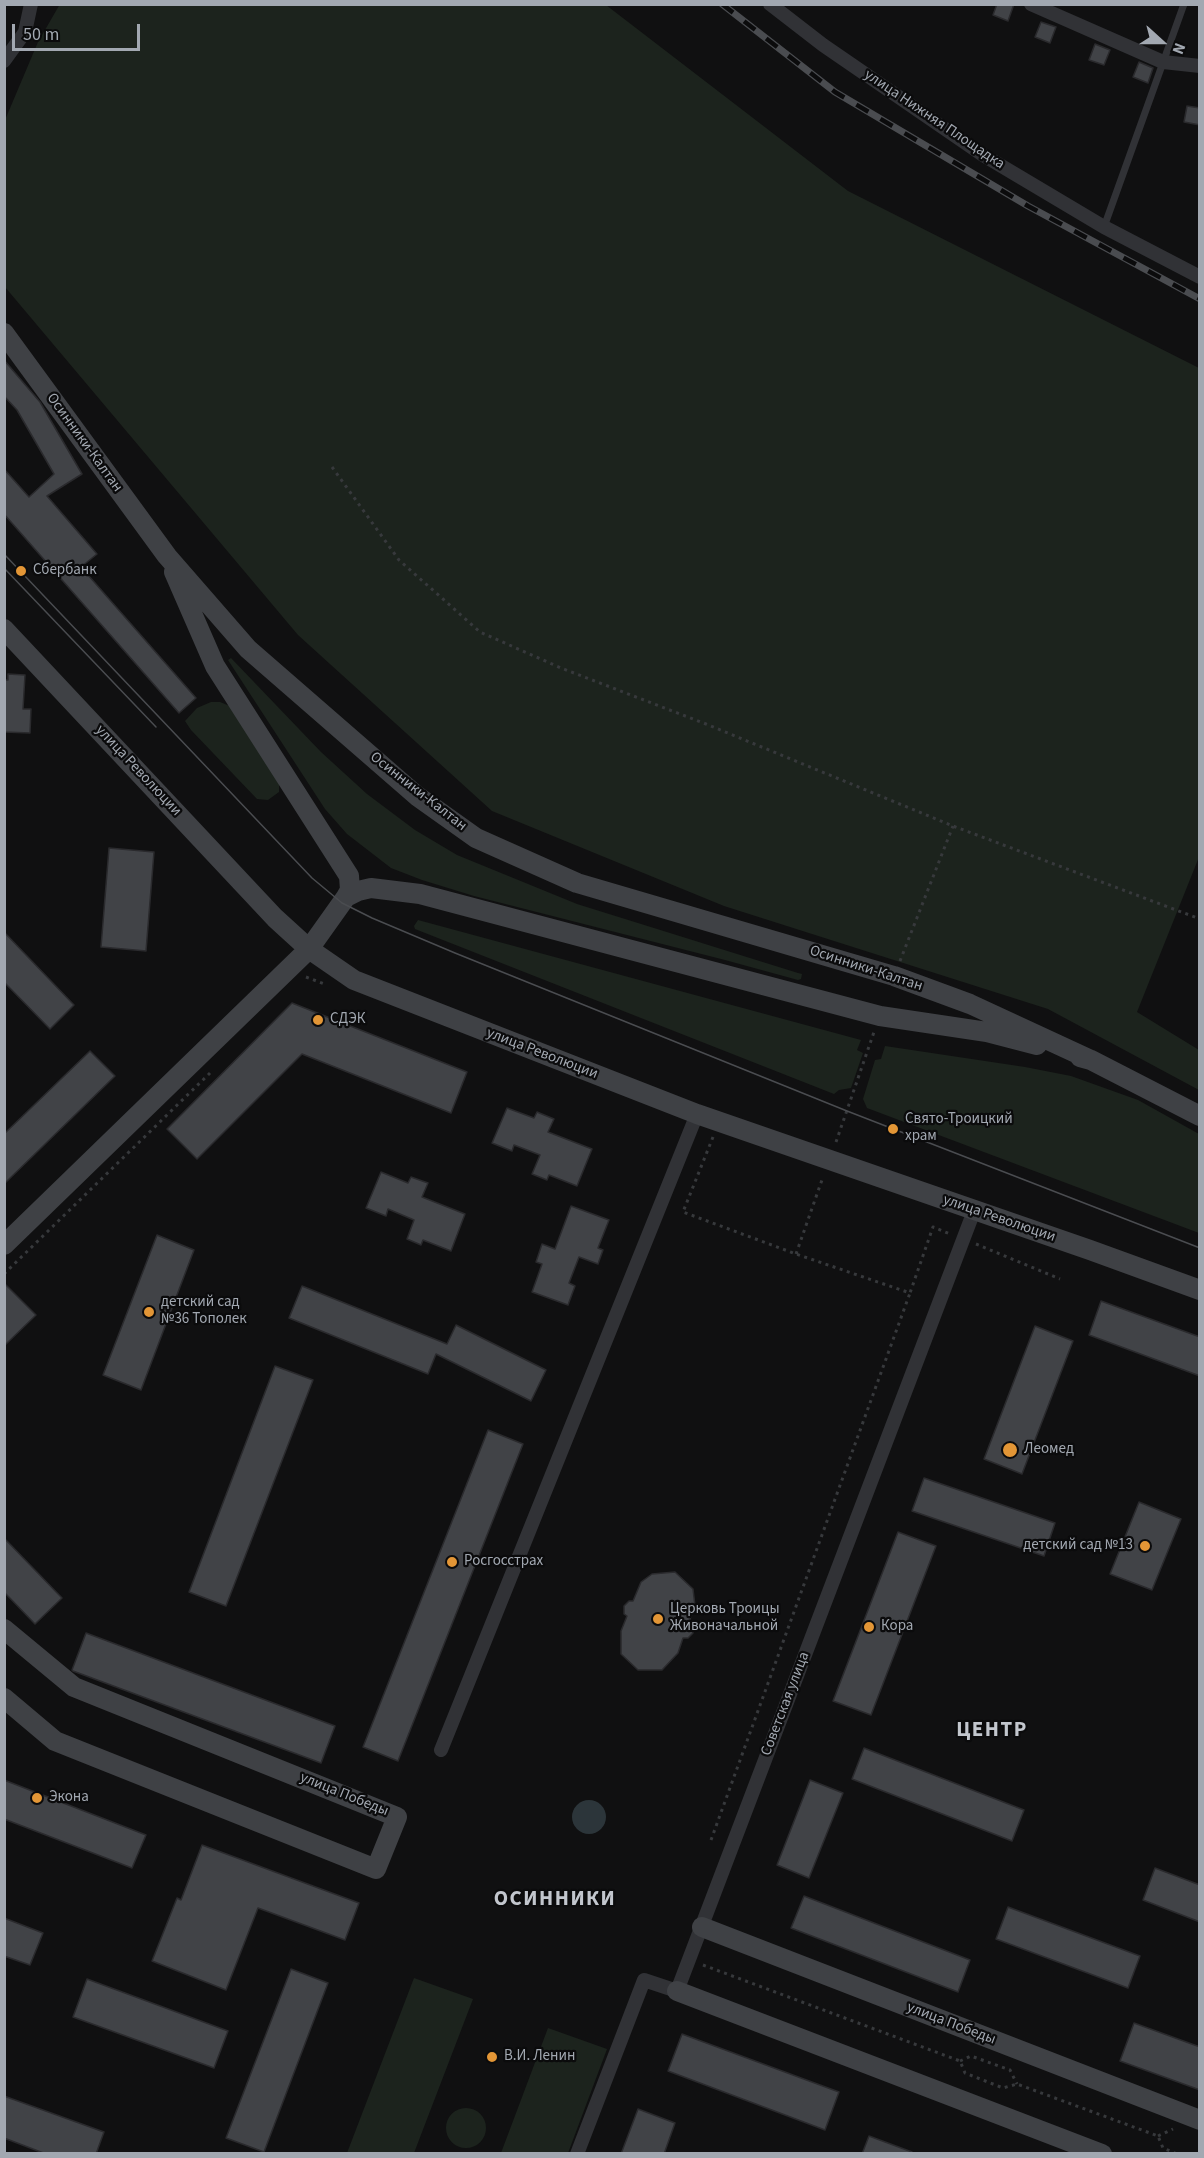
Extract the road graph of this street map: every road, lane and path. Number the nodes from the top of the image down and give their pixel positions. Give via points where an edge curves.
1 (32, 4) edge
2 (770, 4) edge
3 (1031, 4) edge
4 (1184, 4) edge
5 (4, 62) edge
6 (1163, 62) junction
7 (1200, 66) edge
8 (1104, 227) junction
9 (1200, 278) edge
10 (4, 333) edge
11 (332, 467) dead end
12 (167, 556) junction
13 (4, 629) edge
14 (953, 826) junction
15 (346, 897) junction
16 (1200, 919) edge
17 (309, 949) junction
18 (894, 976) junction
19 (305, 977) dead end
20 (337, 989) dead end
21 (880, 1016) junction
22 (1091, 1060) junction
23 (217, 1066) dead end
24 (1200, 1116) edge
25 (695, 1120) junction
26 (830, 1159) junction
27 (974, 1211) junction
28 (964, 1239) junction
29 (4, 1245) edge
30 (796, 1254) junction
31 (4, 1274) edge
32 (1060, 1279) dead end
33 (1200, 1290) edge
34 (910, 1293) junction
35 (4, 1629) edge
36 (4, 1698) edge
37 (4, 1709) edge
38 (25, 1716) junction
39 (441, 1750) dead end
40 (711, 1840) dead end
41 (702, 1927) junction
42 (689, 1960) junction
43 (677, 1991) junction
44 (960, 2061) junction
45 (1017, 2084) junction
46 (1200, 2120) edge
47 (1181, 2132) dead end
48 (1158, 2136) junction
49 (577, 2154) edge
50 (1102, 2154) edge
51 (1177, 2154) edge

1 - 5 street via 24,32
2 - 8 street, улица Нижняя Площадка via 983,155
3 - 6 street
4 - 6 lane
6 - 7 street
6 - 8 lane
8 - 9 street, улица Нижняя Площадка
10 - 12 street, Осинники-Калтан
11 - 14 path via 399,560 480,632
12 - 15 street via 215,666 349,876
12 - 18 street, Осинники-Калтан via 248,649 417,796 476,838 578,883
13 - 17 street, улица Революции via 275,918
14 - 16 path
14 - 18 path
15 - 17 street
15 - 21 street via 371,888 420,894
17 - 25 street, улица Революции via 354,980
17 - 29 street
18 - 22 street, Осинники-Калтан via 970,1004
19 - 20 path
21 - 22 street via 987,1032
21 - 26 path
22 - 24 street
23 - 31 path
25 - 26 street, улица Революции
25 - 30 path via 715,1132 683,1212
25 - 39 street
26 - 27 street, улица Революции
26 - 30 path
27 - 28 street, Советская улица
27 - 33 street, улица Революции
28 - 32 path
28 - 34 path via 933,1227
28 - 41 street, Советская улица
30 - 34 path
34 - 40 path
35 - 38 street, улица Победы via 74,1687 397,1817 376,1869 55,1741
36 - 38 street, улица Победы
37 - 38 street
41 - 42 street, Советская улица
41 - 46 street, улица Победы
42 - 43 street, Советская улица
42 - 44 path
43 - 49 street via 644,1980
43 - 50 street
44 - 45 path via 964,2073 1003,2088
44 - 45 path via 971,2056 1010,2070
45 - 48 path
47 - 48 path via 1172,2129
48 - 51 path via 1162,2148

